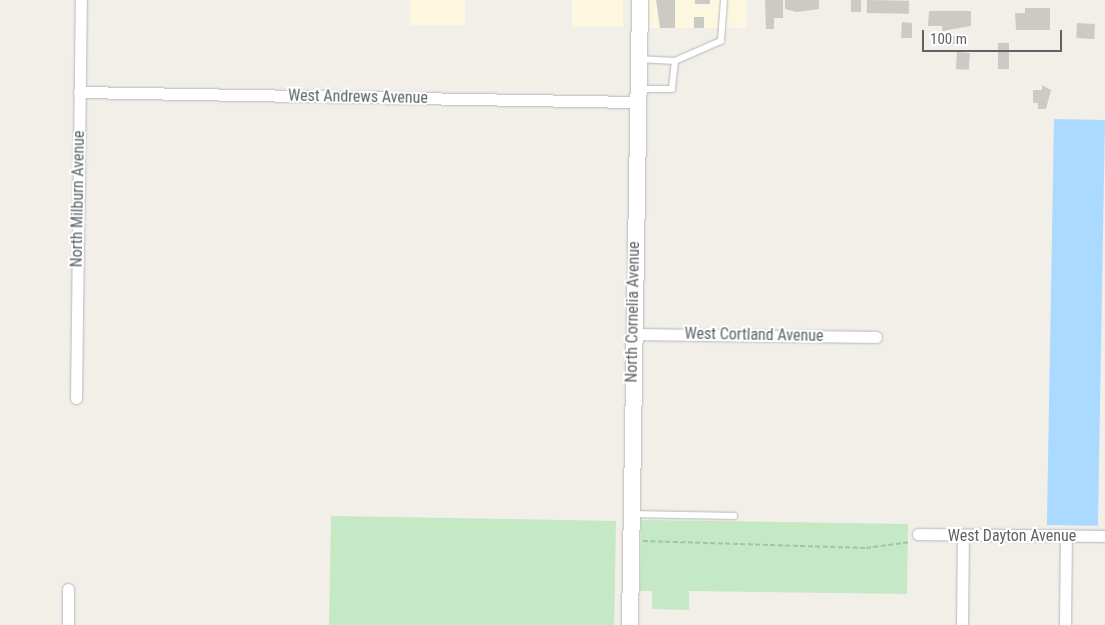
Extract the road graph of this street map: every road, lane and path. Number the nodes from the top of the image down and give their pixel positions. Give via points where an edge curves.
1 (81, 0) edge
2 (640, 0) edge
3 (724, 0) edge
4 (638, 59) junction
5 (675, 62) junction
6 (79, 92) junction
7 (637, 95) junction
8 (633, 334) junction
9 (876, 337) dead end
10 (76, 398) dead end
11 (631, 514) junction
12 (734, 516) dead end
13 (918, 534) joint
14 (1066, 535) junction
15 (963, 536) junction
16 (1105, 536) edge
17 (631, 540) junction
18 (68, 590) dead end
19 (68, 625) edge
20 (630, 625) edge
21 (962, 625) edge
22 (1065, 625) edge

1 - 6 street, North Milburn Avenue
2 - 4 street, North Cornelia Avenue
3 - 5 lane via 721,41
4 - 5 lane
4 - 7 street, North Cornelia Avenue
5 - 7 lane via 672,89
6 - 7 street, West Andrews Avenue
6 - 10 street, North Milburn Avenue
7 - 8 street, North Cornelia Avenue
8 - 9 street, West Cortland Avenue
8 - 11 street, North Cornelia Avenue
11 - 12 lane
11 - 17 street, North Cornelia Avenue
13 - 15 street, West Dayton Avenue
13 - 17 path via 912,542 866,548
14 - 15 street, West Dayton Avenue
14 - 16 street, West Dayton Avenue
14 - 22 street
15 - 21 street
17 - 20 street, North Cornelia Avenue
18 - 19 street

